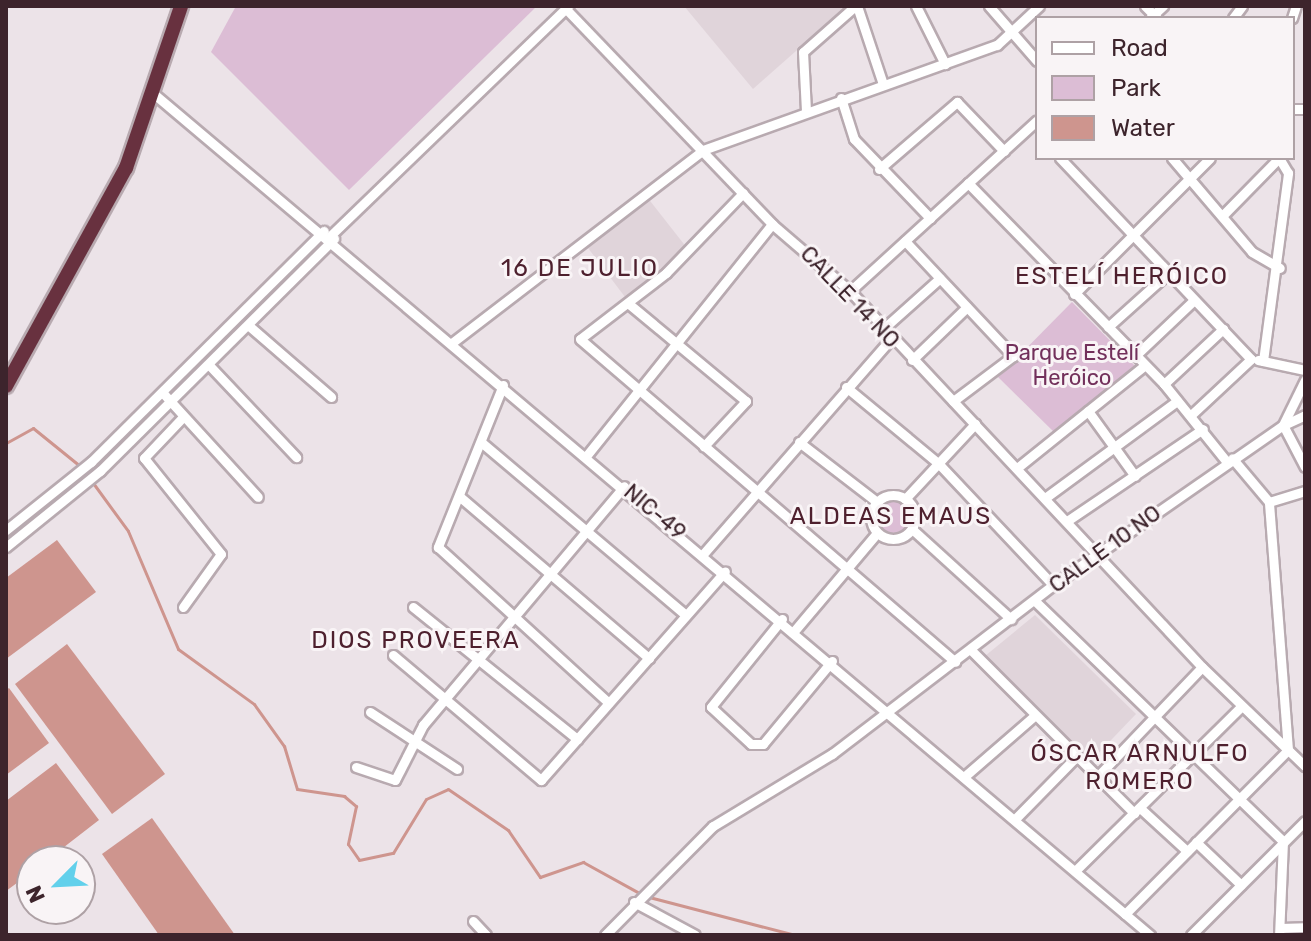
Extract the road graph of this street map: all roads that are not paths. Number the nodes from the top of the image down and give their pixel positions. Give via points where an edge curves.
1 (181, 6) edge
2 (856, 6) edge
3 (916, 6) edge
4 (989, 6) edge
5 (1039, 6) edge
6 (567, 7) edge
7 (1011, 32) junction
8 (1035, 59) edge
9 (945, 64) junction
10 (883, 84) junction
11 (154, 94) junction
12 (841, 98) junction
13 (806, 111) junction
14 (1035, 127) edge
15 (703, 150) junction
16 (1004, 151) junction
17 (1062, 160) edge
18 (1174, 160) edge
19 (1208, 160) edge
20 (1277, 160) edge
21 (1280, 160) edge
22 (879, 169) junction
23 (1189, 176) junction
24 (968, 183) junction
25 (743, 193) junction
26 (1223, 215) junction
27 (930, 218) junction
28 (772, 224) junction
29 (1135, 234) junction
30 (329, 236) junction
31 (905, 241) junction
32 (1280, 268) junction
33 (1168, 273) junction
34 (940, 278) junction
35 (850, 291) junction
36 (1074, 294) junction
37 (1193, 301) junction
38 (629, 304) junction
39 (967, 307) junction
40 (248, 325) junction
41 (1108, 327) junction
42 (883, 329) junction
43 (1223, 329) junction
44 (891, 339) junction
45 (453, 342) junction
46 (679, 344) junction
47 (1135, 356) junction
48 (1251, 359) junction
49 (912, 360) junction
50 (1263, 361) junction
51 (209, 365) junction
52 (1145, 365) junction
53 (1305, 370) edge
54 (1305, 380) edge
55 (1164, 384) junction
56 (503, 385) junction
57 (6, 386) edge
58 (846, 387) junction
59 (641, 391) junction
60 (162, 392) junction
61 (331, 397) dead end
62 (953, 401) junction
63 (1177, 401) junction
64 (171, 404) junction
65 (1088, 411) junction
66 (1191, 415) junction
67 (1305, 415) edge
68 (183, 417) junction
69 (975, 424) junction
70 (1283, 425) junction
71 (1203, 429) junction
72 (481, 442) junction
73 (799, 442) junction
74 (704, 446) junction
75 (1112, 446) junction
76 (587, 455) junction
77 (296, 457) dead end
78 (1229, 460) junction
79 (938, 463) junction
80 (1305, 467) edge
81 (1017, 468) junction
82 (1135, 476) junction
83 (624, 486) junction
84 (1305, 491) edge
85 (759, 493) junction
86 (459, 496) junction
87 (258, 497) dead end
88 (1045, 498) junction
89 (905, 499) junction
90 (877, 502) junction
91 (1269, 502) junction
92 (1067, 521) junction
93 (912, 529) junction
94 (6, 530) edge
95 (586, 531) junction
96 (877, 533) junction
97 (6, 547) edge
98 (704, 553) junction
99 (1098, 553) junction
100 (848, 570) junction
101 (725, 571) junction
102 (550, 574) junction
103 (1053, 585) junction
104 (1035, 601) junction
105 (183, 607) dead end
106 (413, 607) dead end
107 (686, 615) junction
108 (513, 617) junction
109 (782, 619) junction
110 (1011, 619) junction
111 (795, 630) junction
112 (971, 650) junction
113 (393, 655) dead end
114 (479, 658) junction
115 (649, 658) junction
116 (832, 661) junction
117 (955, 662) junction
118 (1202, 667) junction
119 (443, 701) junction
120 (609, 703) junction
121 (1241, 707) junction
122 (891, 711) junction
123 (370, 712) dead end
124 (1034, 716) junction
125 (1153, 717) junction
126 (414, 737) junction
127 (577, 739) junction
128 (1288, 750) junction
129 (1192, 756) junction
130 (1075, 758) junction
131 (1305, 766) edge
132 (356, 767) dead end
133 (457, 769) dead end
134 (965, 776) junction
135 (1096, 778) junction
136 (1239, 798) junction
137 (1137, 810) junction
138 (1015, 819) junction
139 (1305, 821) edge
140 (1283, 841) junction
141 (1196, 842) junction
142 (1187, 851) junction
143 (1076, 870) junction
144 (1241, 885) junction
145 (635, 900) junction
146 (1125, 914) junction
147 (473, 921) dead end
148 (1305, 927) edge
149 (1280, 931) edge
150 (486, 935) edge
151 (605, 935) edge
152 (695, 935) edge
153 (1150, 935) edge
154 (1191, 935) edge

1 - 11 highway
2 - 10 street
2 - 13 street via 803,52
3 - 9 street
4 - 7 street
5 - 7 street
6 - 15 street, CALLE 14 NO
6 - 30 street
7 - 8 street
7 - 9 street
9 - 10 street
10 - 12 street
11 - 30 street, NIC-49 / NIC-49
11 - 57 highway via 109,202
12 - 13 street
12 - 22 street via 854,139
13 - 15 street
14 - 16 street
15 - 25 street, CALLE 14 NO
15 - 45 street
16 - 22 street via 957,102
16 - 24 street
17 - 29 street
18 - 23 street
19 - 23 street
20 - 26 street
21 - 32 street via 1288,173
22 - 27 street
23 - 26 street
23 - 29 street
24 - 27 street
24 - 36 street
25 - 28 street, CALLE 14 NO
25 - 38 street
26 - 32 street via 1252,252
27 - 31 street
28 - 35 street, CALLE 14 NO
28 - 46 street
29 - 33 street
29 - 36 street
30 - 40 street
30 - 45 street, NIC-49 / NIC-49
30 - 60 street
31 - 34 street
31 - 35 street
32 - 50 street
33 - 37 street
33 - 41 street
34 - 39 street
34 - 42 street
35 - 42 street, CALLE 14 NO
36 - 41 street
37 - 43 street
37 - 47 street
38 - 46 street
38 - 59 street via 580,339
39 - 49 street
39 - 62 street via 1013,356
40 - 51 street
40 - 61 street
41 - 47 street
42 - 44 street, CALLE 14 NO
43 - 48 street
43 - 55 street
44 - 49 street, CALLE 14 NO
44 - 58 street
45 - 56 street, NIC-49 / NIC-49
46 - 59 street
46 - 74 street via 746,401
47 - 52 street
48 - 50 street
48 - 66 street
49 - 62 street, CALLE 14 NO
50 - 53 street
51 - 64 street
51 - 77 street
52 - 55 street
52 - 65 street
54 - 70 street
55 - 63 street
56 - 72 street
56 - 76 street, NIC-49 / NIC-49
58 - 73 street
58 - 79 street
59 - 74 street
59 - 76 street
60 - 64 street
60 - 94 street via 91,462
62 - 69 street, CALLE 14 NO
63 - 66 street
63 - 75 street
64 - 68 street
64 - 97 street via 81,488
65 - 75 street
65 - 81 street
66 - 71 street
67 - 70 street, CALLE 10 NO
68 - 87 street
68 - 105 street via 144,458 221,554
69 - 79 street
69 - 81 street, CALLE 14 NO
70 - 78 street, CALLE 10 NO
70 - 80 street
71 - 78 street
71 - 82 street
72 - 86 street
72 - 95 street
73 - 85 street
73 - 90 street
74 - 85 street
75 - 82 street
75 - 88 street
76 - 83 street, NIC-49 / NIC-49
78 - 91 street
78 - 99 street, CALLE 10 NO
79 - 89 street
79 - 103 street
81 - 88 street, CALLE 14 NO
82 - 92 street
83 - 95 street
83 - 98 street, NIC-49 / NIC-49
84 - 91 street
85 - 98 street
85 - 100 street
86 - 102 street
86 - 108 street via 438,547
88 - 92 street, CALLE 14 NO
89 - 90 street
89 - 93 street via 915,513
90 - 96 street
91 - 128 street
92 - 99 street, CALLE 14 NO
93 - 96 street via 895,540
93 - 110 street
95 - 102 street
95 - 107 street
96 - 100 street
98 - 101 street, NIC-49 / NIC-49
99 - 103 street, CALLE 10 NO
99 - 118 street, CALLE 14 NO
100 - 111 street
100 - 117 street
101 - 107 street
101 - 109 street, NIC-49 / NIC-49
102 - 108 street
102 - 115 street
103 - 104 street, CALLE 10 NO
104 - 110 street, CALLE 10 NO
104 - 125 street
106 - 114 street
107 - 115 street
108 - 114 street
108 - 120 street
109 - 111 street, NIC-49 / NIC-49
109 - 116 street via 712,703 742,736 763,744
110 - 112 street, CALLE 10 NO
111 - 116 street, NIC-49 / NIC-49
112 - 117 street, CALLE 10 NO
112 - 124 street
113 - 119 street
114 - 119 street
114 - 127 street
115 - 120 street
116 - 122 street, NIC-49 / NIC-49
117 - 122 street, CALLE 10 NO
118 - 121 street, CALLE 14 NO
118 - 125 street
119 - 126 street
119 - 127 street via 541,780
120 - 127 street
121 - 128 street, CALLE 14 NO
121 - 129 street
122 - 134 street, NIC-49 / NIC-49
122 - 145 street, CALLE 10 NO via 713,826
123 - 126 street
124 - 130 street
124 - 134 street
125 - 129 street
125 - 135 street
126 - 132 street via 395,780
126 - 133 street
128 - 131 street, CALLE 14 NO
128 - 136 street
129 - 136 street
129 - 137 street
130 - 135 street
130 - 138 street
134 - 138 street, NIC-49 / NIC-49
135 - 137 street
136 - 140 street
136 - 141 street
137 - 142 street
137 - 143 street
138 - 143 street, NIC-49 / NIC-49
139 - 140 street
140 - 144 street
140 - 149 street
141 - 142 street
141 - 144 street
142 - 146 street
143 - 146 street, NIC-49 / NIC-49
144 - 154 street
145 - 151 street, CALLE 10 NO
145 - 152 street
146 - 153 street, NIC-49 / NIC-49
147 - 150 street
148 - 149 street

